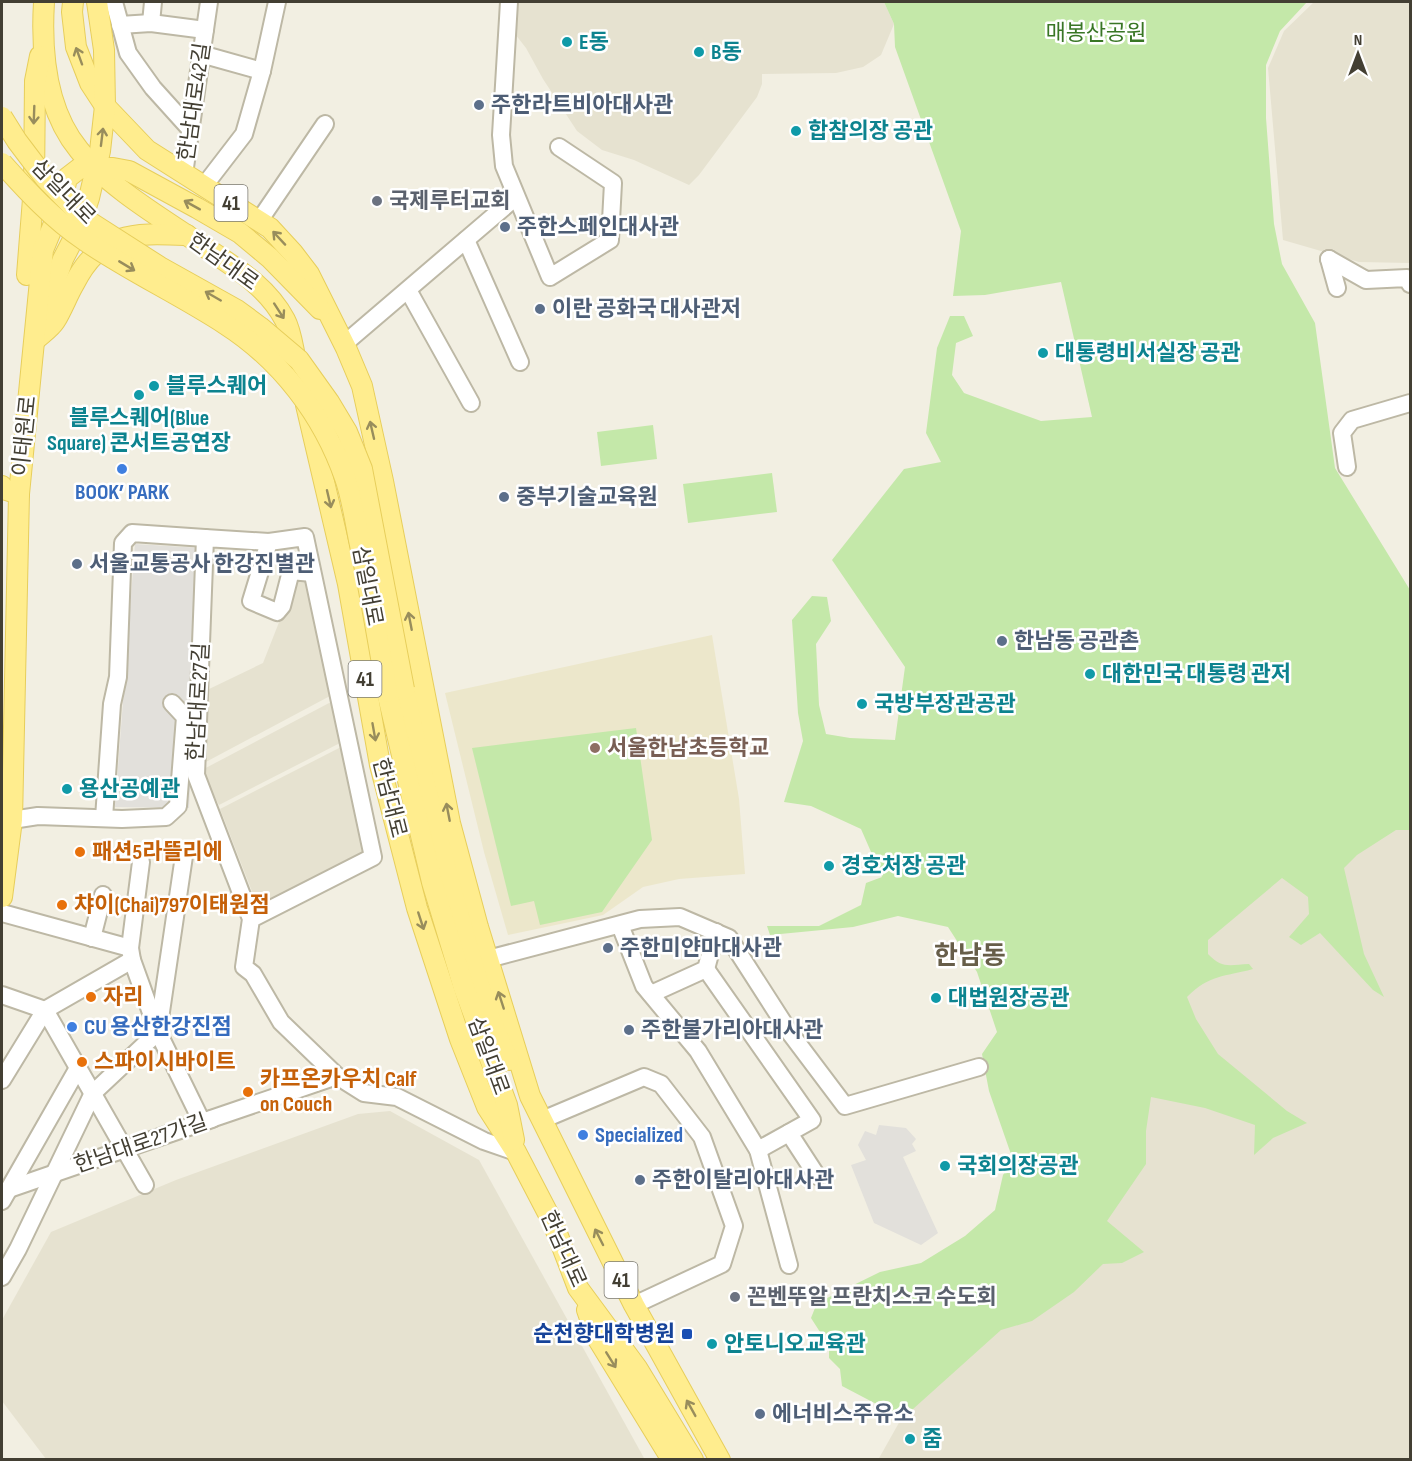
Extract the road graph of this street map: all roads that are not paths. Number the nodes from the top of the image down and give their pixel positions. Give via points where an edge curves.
1 (44, 2) edge
2 (73, 2) edge
3 (98, 2) edge
4 (114, 2) edge
5 (153, 2) edge
6 (209, 2) edge
7 (277, 2) edge
8 (509, 2) edge
9 (152, 23) junction
10 (120, 25) junction
11 (205, 30) junction
12 (43, 36) junction
13 (201, 54) junction
14 (262, 71) junction
15 (105, 106) junction
16 (2, 117) edge
17 (325, 124) dead end
18 (190, 129) junction
19 (559, 147) dead end
20 (2, 163) edge
21 (96, 168) junction
22 (184, 174) junction
23 (204, 186) junction
24 (516, 197) junction
25 (259, 221) junction
26 (187, 235) junction
27 (466, 240) junction
28 (43, 250) junction
29 (63, 259) junction
30 (1410, 284) edge
31 (1337, 288) dead end
32 (408, 290) junction
33 (333, 322) junction
34 (35, 340) junction
35 (344, 344) junction
36 (520, 362) dead end
37 (471, 403) dead end
38 (1410, 403) edge
39 (1347, 467) dead end
40 (10, 490) edge
41 (205, 537) junction
42 (269, 542) junction
43 (312, 573) junction
44 (395, 690) junction
45 (172, 703) dead end
46 (104, 818) junction
47 (12, 820) junction
48 (184, 856) dead end
49 (141, 862) dead end
50 (103, 895) dead end
51 (2, 897) edge
52 (2, 913) edge
53 (251, 919) junction
54 (620, 925) junction
55 (716, 932) junction
56 (92, 938) junction
57 (131, 954) junction
58 (488, 959) junction
59 (706, 969) junction
60 (651, 994) junction
61 (2, 995) edge
62 (45, 1010) junction
63 (158, 1032) junction
64 (979, 1067) dead end
65 (78, 1068) junction
66 (336, 1076) junction
67 (2, 1080) edge
68 (93, 1093) junction
69 (530, 1096) junction
70 (273, 1098) junction
71 (542, 1120) junction
72 (789, 1133) junction
73 (125, 1149) junction
74 (759, 1150) junction
75 (516, 1152) junction
76 (54, 1173) junction
77 (817, 1176) dead end
78 (145, 1185) dead end
79 (5, 1195) edge
80 (7, 1255) edge
81 (789, 1265) dead end
82 (2, 1277) edge
83 (578, 1288) junction
84 (634, 1305) junction
85 (672, 1460) edge
86 (693, 1460) edge
87 (720, 1460) edge

1 - 12 main road, 한남대로 / 41
15 -> 2 main road, 한남대로 / 41 via 90,83 76,47
3 - 15 main road, 이태원로
4 - 10 street
5 - 9 street
6 - 11 street, 한남대로42길
7 - 14 street
8 - 24 street via 501,135 504,166
9 - 10 street, 한남대로42길
9 - 11 street, 한남대로42길
10 - 18 street via 128,53
11 - 13 street, 한남대로42길
12 - 21 main road, 한남대로 / 41 via 55,104 78,149
12 -> 34 main road, 이태원로 via 35,81 34,186 27,285
13 - 14 street
13 - 18 street, 한남대로42길
14 - 23 street via 244,134
21 -> 15 main road, 이태원로
15 - 22 main road, 한남대로 / 41 via 147,150
44 -> 16 main road, 삼일대로, bridge via 362,469 329,402 299,360 260,327 85,219 45,178
17 - 25 street
18 - 22 street, 한남대로42길
19 - 24 street via 613,183 610,240 550,277
20 -> 44 main road, 삼일대로, bridge via 49,212 84,240 263,351 304,398 345,479
21 - 26 main road, 한남대로 / 41
21 - 28 main road, 이태원로 via 80,168 67,178 60,209
21 - 29 main road, 이태원로 via 80,226
33 -> 21 main road, 한남대로 / 41 via 240,233 129,171
22 - 23 main road, 한남대로 / 41
23 - 25 main road, 한남대로 / 41
24 - 27 street
33 -> 25 main road, 한남대로 / 41 via 309,274 270,228
26 - 34 main road via 123,237 103,245 79,274 54,323
26 -> 75 main road, 한남대로 / 41 via 254,281 287,323 348,584 380,765 417,908 487,1107
27 - 32 street
27 - 36 street
28 - 29 main road via 59,250
28 - 34 main road, 이태원로
29 - 34 main road, 이태원로
30 - 31 street via 1407,279 1366,280 1329,259
32 - 35 street
32 - 37 street
33 - 35 main road, 한남대로 / 41
34 - 40 main road, 이태원로
58 -> 35 main road, 한남대로 / 41 via 450,823 362,386
38 - 39 street via 1352,420 1342,433
40 - 47 main road, 이태원로
41 - 42 street
41 - 46 street via 132,533 123,543 118,677 112,704
41 - 53 street, 한남대로27길 via 196,775
42 - 43 street via 304,537
42 - 43 street via 251,601 277,612 291,571
43 - 53 street via 373,857
44 - 69 main road, 삼일대로 via 477,980 501,1044
44 - 75 main road, 삼일대로 via 432,882 464,988 507,1106
45 - 46 street via 185,717 178,807 166,817
46 - 47 street via 38,816
47 - 51 main road, 이태원로
48 - 63 street
49 - 57 street, 한남대로27가길
50 - 56 street
52 - 56 street
53 - 66 street, 한남대로27길 via 244,967 253,974 280,1022
54 - 55 street via 640,919 680,917
54 - 58 street
54 - 60 street via 644,986
55 - 59 street
55 - 64 street via 729,938 790,1033 845,1106
56 - 57 street
57 - 62 street
57 - 63 street, 한남대로27가길
69 -> 58 main road, 한남대로 / 41
59 - 60 street
59 - 72 street via 812,1120
60 - 74 street via 698,1051
61 - 62 street
62 - 65 street
62 - 67 street
63 - 68 street
63 - 70 street, 한남대로27가길 via 201,1120
65 - 68 street
65 - 79 street
66 - 70 street, 한남대로27가길
66 - 75 street, 한남대로27길 via 364,1093 397,1097 484,1141
68 - 73 street
68 - 76 street
69 - 71 main road, 한남대로 / 41
70 - 73 street, 한남대로27가길
84 -> 71 main road, 한남대로 / 41
71 - 84 street via 644,1077 660,1084 702,1137 734,1226 722,1263
72 - 74 street
72 - 77 street
73 - 76 street, 한남대로27가길
73 - 78 street
74 - 81 street
75 - 83 main road, 한남대로 / 41 via 553,1222
76 - 79 street, 한남대로27가길
76 - 80 street
80 - 82 street
83 -> 85 main road via 596,1336
83 - 86 main road, 한남대로 / 41 via 637,1368
87 -> 84 main road, 한남대로 / 41

